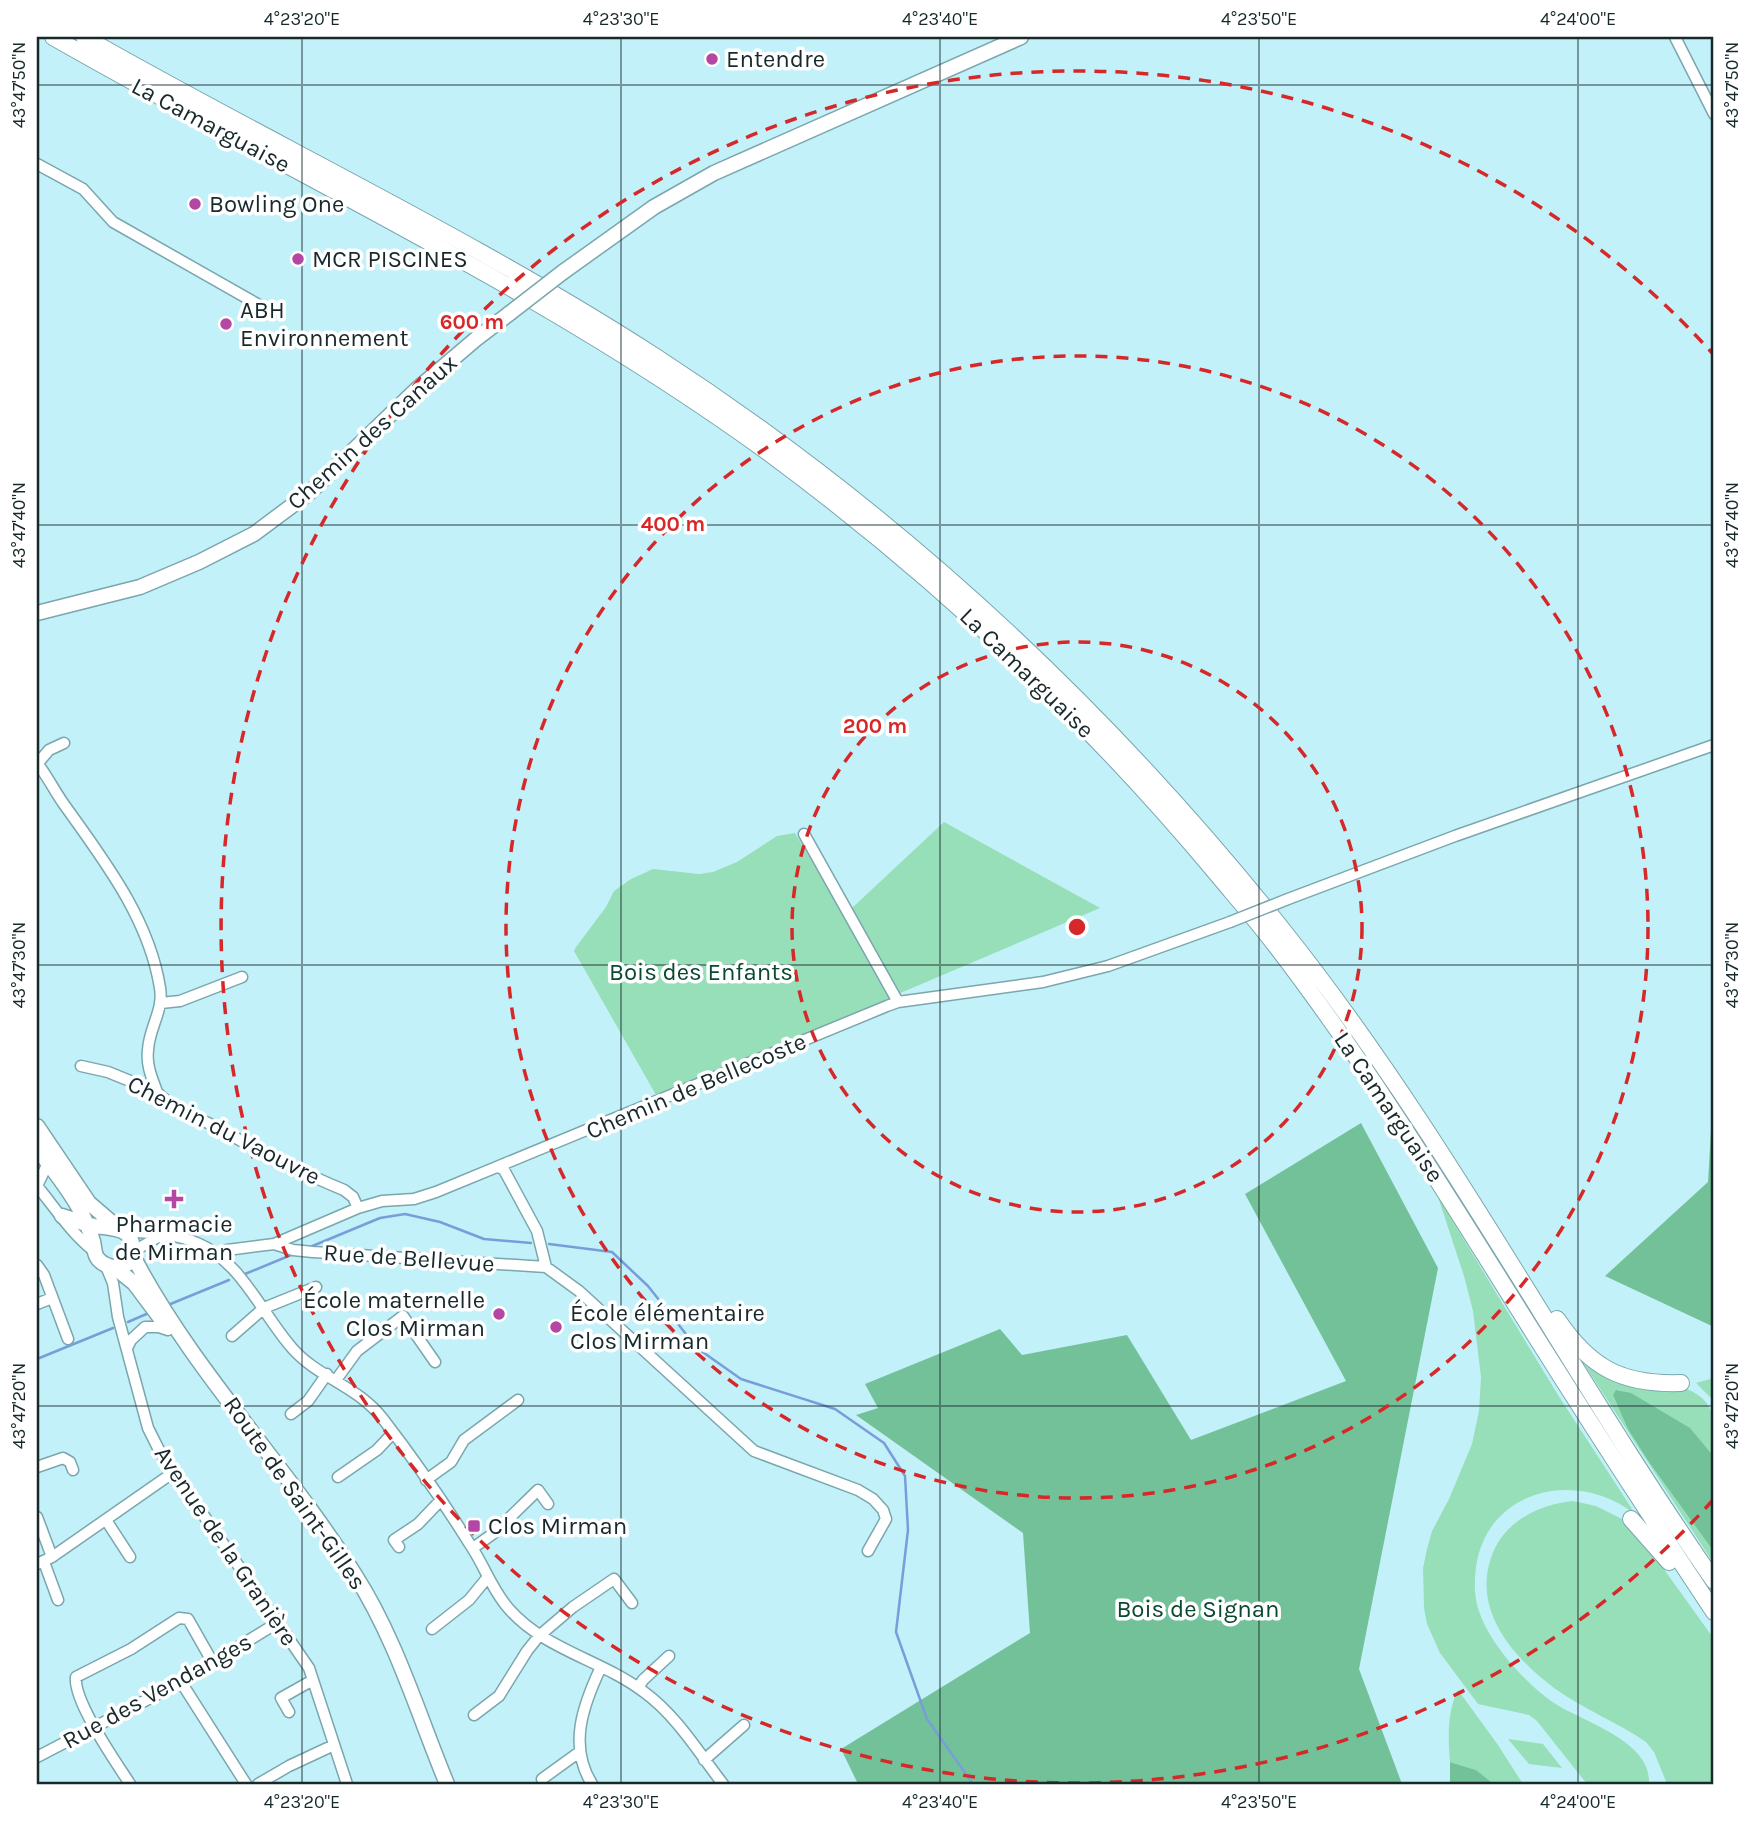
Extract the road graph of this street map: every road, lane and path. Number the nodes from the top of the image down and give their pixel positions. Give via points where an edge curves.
1 (53, 37) edge
2 (84, 37) edge
3 (1021, 37) edge
4 (1675, 37) edge
5 (1714, 114) edge
6 (37, 164) edge
7 (266, 309) dead end
8 (37, 613) edge
9 (64, 743) dead end
10 (1714, 746) edge
11 (37, 763) edge
12 (804, 834) dead end
13 (242, 977) dead end
14 (898, 1002) junction
15 (161, 1003) junction
16 (1343, 1037) junction
17 (81, 1066) dead end
18 (157, 1092) junction
19 (1390, 1117) dead end
20 (37, 1126) edge
21 (37, 1148) edge
22 (1444, 1157) junction
23 (48, 1163) junction
24 (499, 1167) junction
25 (37, 1186) edge
26 (358, 1209) junction
27 (62, 1216) junction
28 (85, 1224) junction
29 (118, 1228) junction
30 (171, 1236) junction
31 (274, 1244) junction
32 (94, 1245) junction
33 (220, 1255) junction
34 (133, 1256) junction
35 (37, 1265) edge
36 (110, 1266) junction
37 (546, 1266) junction
38 (127, 1277) junction
39 (316, 1287) dead end
40 (52, 1298) junction
41 (37, 1304) edge
42 (118, 1305) junction
43 (264, 1308) junction
44 (168, 1330) junction
45 (232, 1336) dead end
46 (68, 1339) dead end
47 (127, 1348) junction
48 (435, 1362) dead end
49 (332, 1377) junction
50 (1681, 1383) dead end
51 (518, 1400) dead end
52 (291, 1414) dead end
53 (393, 1433) junction
54 (37, 1467) edge
55 (73, 1470) dead end
56 (174, 1472) junction
57 (338, 1476) dead end
58 (426, 1480) junction
59 (440, 1501) junction
60 (548, 1504) dead end
61 (37, 1517) edge
62 (1632, 1519) dead end
63 (106, 1520) junction
64 (399, 1547) dead end
65 (473, 1548) junction
66 (868, 1551) dead end
67 (130, 1557) dead end
68 (44, 1561) edge
69 (487, 1578) junction
70 (1714, 1581) edge
71 (58, 1600) dead end
72 (632, 1603) dead end
73 (1714, 1615) edge
74 (277, 1623) junction
75 (432, 1629) dead end
76 (539, 1636) junction
77 (669, 1656) dead end
78 (213, 1663) junction
79 (601, 1667) junction
80 (313, 1680) junction
81 (181, 1682) junction
82 (638, 1688) junction
83 (289, 1712) dead end
84 (474, 1715) dead end
85 (744, 1725) dead end
86 (95, 1727) junction
87 (334, 1745) junction
88 (579, 1753) junction
89 (37, 1757) edge
90 (704, 1760) junction
91 (542, 1779) dead end
92 (130, 1784) edge
93 (246, 1784) edge
94 (258, 1784) edge
95 (347, 1784) edge
96 (441, 1784) edge
97 (447, 1784) edge
98 (592, 1784) edge
99 (723, 1784) edge

1 - 16 highway, La Camarguaise via 575,324 720,418 824,495 984,630 1127,772 1273,942
2 - 22 highway, La Camarguaise via 584,312 739,413 891,529 1035,657 1203,833 1326,987
3 - 8 main road, Chemin des Canaux, bridge via 714,173 654,207 476,339 309,493 254,534 140,587
4 - 5 street
6 - 7 street via 83,189 113,222
9 - 11 street
10 - 14 street, Chemin de Bellecoste, bridge via 1455,836 1108,966 1056,979
11 - 15 street via 131,906 151,951
12 - 14 street
13 - 15 street via 180,1001
14 - 24 street, Chemin de Bellecoste
15 - 18 street via 148,1049
16 - 19 highway
16 - 73 highway, La Camarguaise
17 - 18 street, Chemin du Vaouvre
18 - 26 street, Chemin du Vaouvre via 271,1157 344,1190
20 - 29 main road via 89,1203
21 - 23 main road
22 - 50 highway via 1584,1353 1621,1377
22 - 70 highway, La Camarguaise
23 - 25 street
23 - 28 main road
24 - 26 street, Chemin de Bellecoste via 425,1196
24 - 37 street via 537,1231
25 - 27 street
26 - 31 street, Chemin de Bellecoste
27 - 28 main road
27 - 32 street via 69,1229
28 - 29 main road
28 - 32 main road
29 - 30 street
29 - 32 main road
29 - 34 main road via 130,1240
30 - 33 street
30 - 34 street via 158,1237
31 - 33 street, Chemin de Bellecoste via 227,1250
31 - 37 street, Rue de Bellevue via 313,1252
32 - 36 main road via 97,1258
33 - 43 street
34 - 36 main road via 123,1267
34 - 38 street, Avenue de la Granière
34 - 97 main road, Route de Saint-Gilles via 187,1342 363,1588 408,1683
35 - 40 street
36 - 38 main road, Route de Saint-Gilles
36 - 42 street, Avenue de la Granière
37 - 66 street via 754,1451 826,1476 873,1499 886,1519
38 - 42 street, Avenue de la Granière
38 - 44 main road, Route de Saint-Gilles
39 - 43 street
40 - 41 street
40 - 46 street
42 - 47 street, Avenue de la Granière
43 - 45 street
43 - 49 street via 292,1348
44 - 47 street via 145,1326
44 - 96 main road, Route de Saint-Gilles via 359,1591 398,1671
47 - 56 street, Avenue de la Granière via 148,1427
48 - 49 street via 403,1316
49 - 52 street
49 - 53 street via 355,1391
51 - 58 street via 464,1440 451,1462
53 - 57 street
53 - 58 street
54 - 55 street via 62,1458
56 - 63 street
56 - 74 street, Avenue de la Granière
58 - 59 street
59 - 64 street via 394,1540
59 - 65 street
60 - 65 street via 538,1490
61 - 68 street
62 - 73 highway
63 - 67 street
63 - 68 street
65 - 69 street
68 - 71 street
69 - 75 street via 469,1600
69 - 76 street via 509,1610
72 - 76 street via 614,1579
74 - 78 street, Rue des Vendanges
74 - 80 street, Avenue de la Granière
76 - 79 street
76 - 84 street via 499,1696
77 - 82 street
78 - 81 street, Rue des Vendanges
78 - 86 street via 188,1619 179,1618 76,1677 75,1686
79 - 82 street
79 - 88 street via 582,1714
80 - 83 street via 281,1698
80 - 87 street, Avenue de la Granière
81 - 86 street, Rue des Vendanges
81 - 93 street
82 - 90 street via 675,1721
85 - 90 street
86 - 89 street, Rue des Vendanges
86 - 92 street
87 - 94 street
87 - 95 street, Avenue de la Granière
88 - 91 street
88 - 98 street
90 - 99 street

